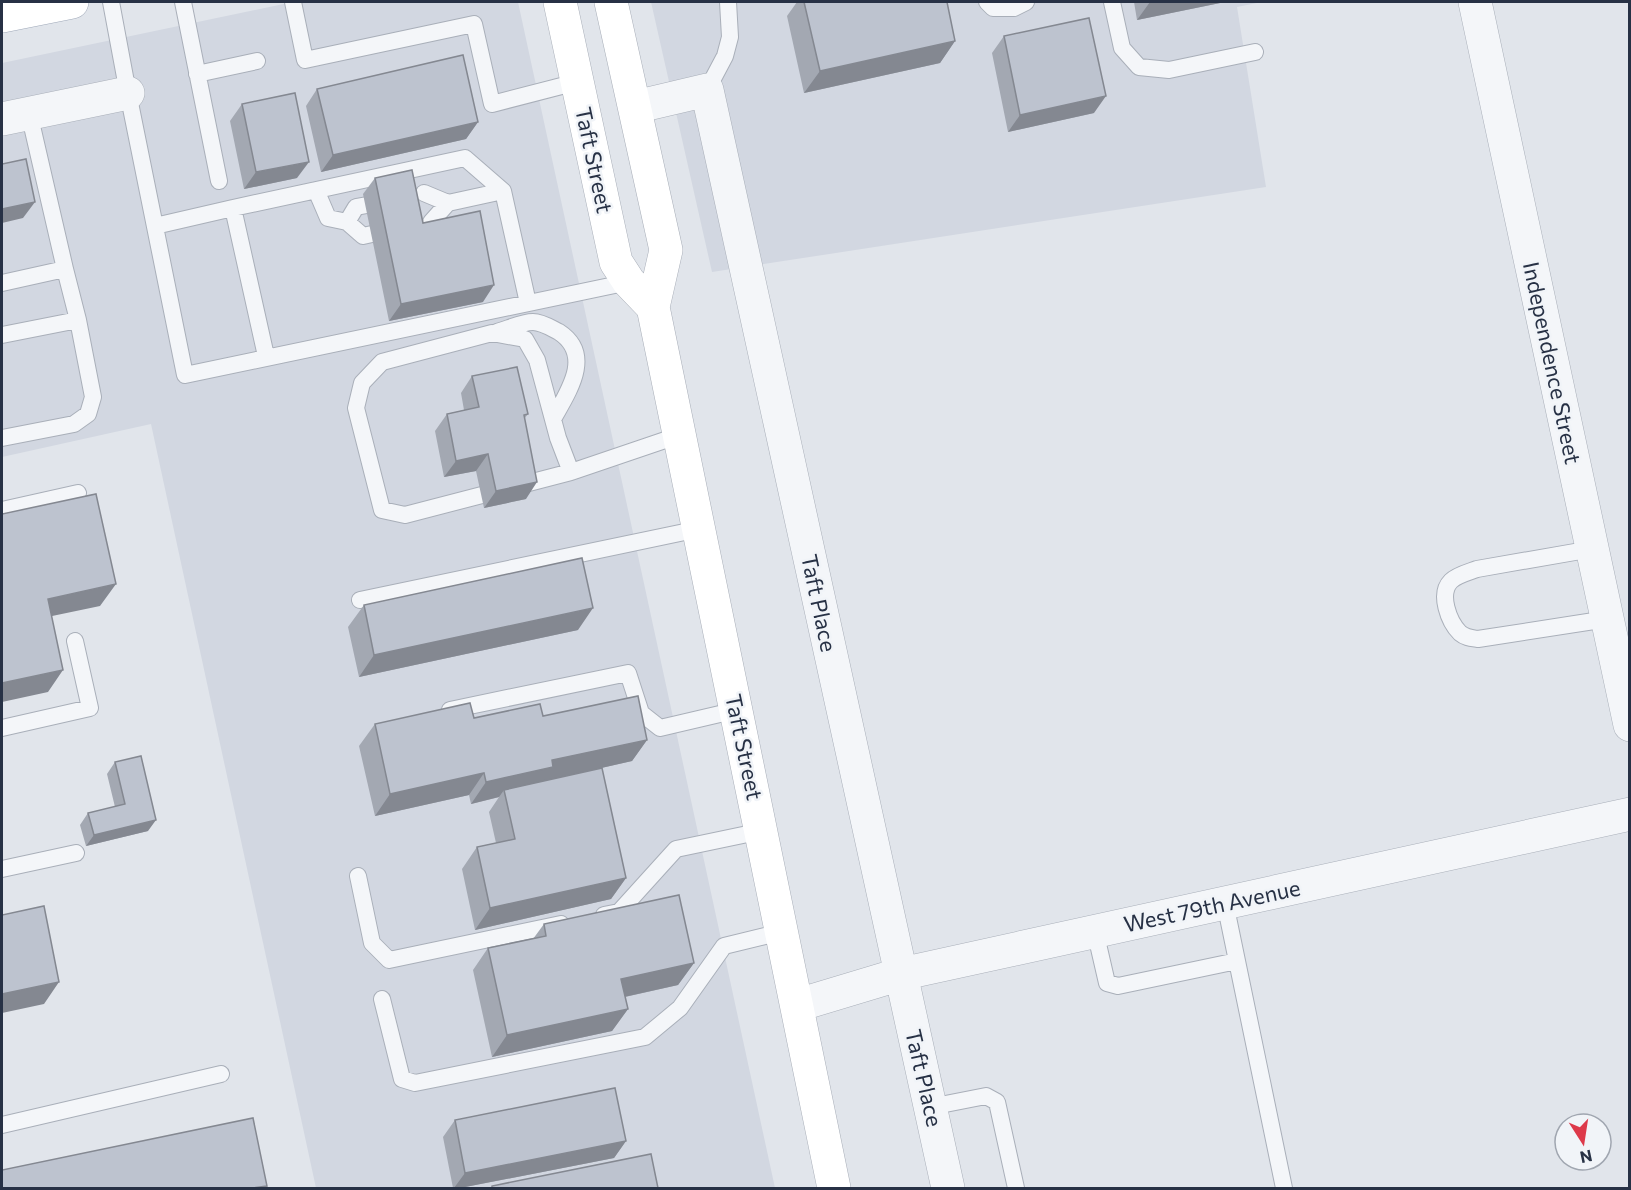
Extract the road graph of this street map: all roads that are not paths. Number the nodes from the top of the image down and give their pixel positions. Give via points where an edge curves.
1 (72, 2) edge
2 (111, 2) edge
3 (183, 2) edge
4 (293, 2) edge
5 (560, 2) edge
6 (611, 2) edge
7 (728, 2) edge
8 (987, 2) edge
9 (1026, 2) edge
10 (1112, 2) edge
11 (1475, 2) edge
12 (2, 16) edge
13 (1255, 52) dead end
14 (257, 62) dead end
15 (197, 74) junction
16 (577, 82) junction
17 (707, 90) junction
18 (128, 93) junction
19 (634, 107) junction
20 (15, 116) edge
21 (219, 182) dead end
22 (316, 190) junction
23 (503, 191) junction
24 (448, 203) junction
25 (232, 208) junction
26 (347, 222) junction
27 (155, 226) junction
28 (65, 269) junction
29 (629, 282) junction
30 (2, 283) edge
31 (528, 303) junction
32 (653, 307) junction
33 (78, 320) junction
34 (492, 333) junction
35 (2, 335) edge
36 (266, 356) junction
37 (553, 419) junction
38 (680, 435) junction
39 (2, 438) edge
40 (571, 472) junction
41 (521, 485) edge
42 (78, 493) dead end
43 (482, 495) dead end
44 (2, 510) edge
45 (699, 529) junction
46 (1592, 549) junction
47 (360, 600) dead end
48 (1607, 619) junction
49 (75, 641) dead end
50 (737, 710) junction
51 (434, 713) edge
52 (1629, 725) edge
53 (2, 728) edge
54 (1629, 814) edge
55 (762, 831) junction
56 (76, 853) dead end
57 (2, 869) edge
58 (358, 876) dead end
59 (1225, 903) junction
60 (1095, 931) junction
61 (782, 932) junction
62 (1237, 961) junction
63 (901, 974) junction
64 (382, 999) dead end
65 (798, 1005) junction
66 (221, 1074) dead end
67 (930, 1107) junction
68 (2, 1125) edge
69 (834, 1188) edge
70 (948, 1188) edge
71 (1016, 1188) edge
72 (1284, 1188) edge

1 - 12 main road
2 - 18 lane
3 - 15 lane
4 - 16 lane via 305,60 474,24 492,104
5 - 16 main road, Taft Street
6 - 19 main road, Taft Street
7 - 17 lane via 730,37
8 - 9 lane via 993,8 1014,8
10 - 13 lane via 1122,48 1139,67 1169,70
11 - 46 street, Independence Street
14 - 15 lane
15 - 21 lane
16 - 29 main road, Taft Street via 616,262
17 - 19 street
17 - 63 street, Taft Place
18 - 20 street
18 - 27 lane
19 - 32 main road, Taft Street via 666,249
20 - 28 lane
22 - 23 lane via 465,158
22 - 25 lane
22 - 26 lane via 328,218
23 - 24 lane
23 - 31 lane
24 - 24 lane via 427,208
25 - 27 lane
25 - 36 lane
26 - 26 lane via 363,236 369,220 356,207
27 - 36 lane via 185,375
28 - 30 lane
28 - 33 lane
29 - 31 lane
29 - 32 main road, Taft Street
31 - 36 lane
32 - 38 main road, Taft Street
33 - 35 lane
33 - 39 lane via 93,397 88,414 74,424
34 - 37 lane via 525,339 537,360
34 - 37 lane via 533,322 566,337 577,369
34 - 43 lane via 382,362 362,383 356,408 382,510 405,516
37 - 40 lane
38 - 40 lane
38 - 45 main road, Taft Street
40 - 41 lane
42 - 44 lane
45 - 47 lane
45 - 50 main road, Taft Street
46 - 48 street, Independence Street
46 - 48 lane via 1462,575 1450,581 1445,592 1446,605 1459,631 1467,638 1478,639
48 - 52 street, Independence Street
49 - 53 lane via 90,708
50 - 51 lane via 660,728 641,713 628,673
50 - 55 main road, Taft Street
54 - 59 street, West 79th Avenue
55 - 58 lane via 676,849 619,912 388,960 372,943
55 - 61 main road, Taft Street
56 - 57 lane
59 - 60 street, West 79th Avenue
59 - 62 lane
60 - 62 lane via 1107,983 1118,986
60 - 63 street, West 79th Avenue
61 - 64 lane via 724,946 680,1008 645,1037 415,1083 402,1079
61 - 65 main road, Taft Street
62 - 72 lane
63 - 65 street, West 79th Avenue
63 - 67 street, Taft Place
65 - 69 main road, Taft Street
66 - 68 lane
67 - 70 street, Taft Place
67 - 71 lane via 986,1096 997,1102

